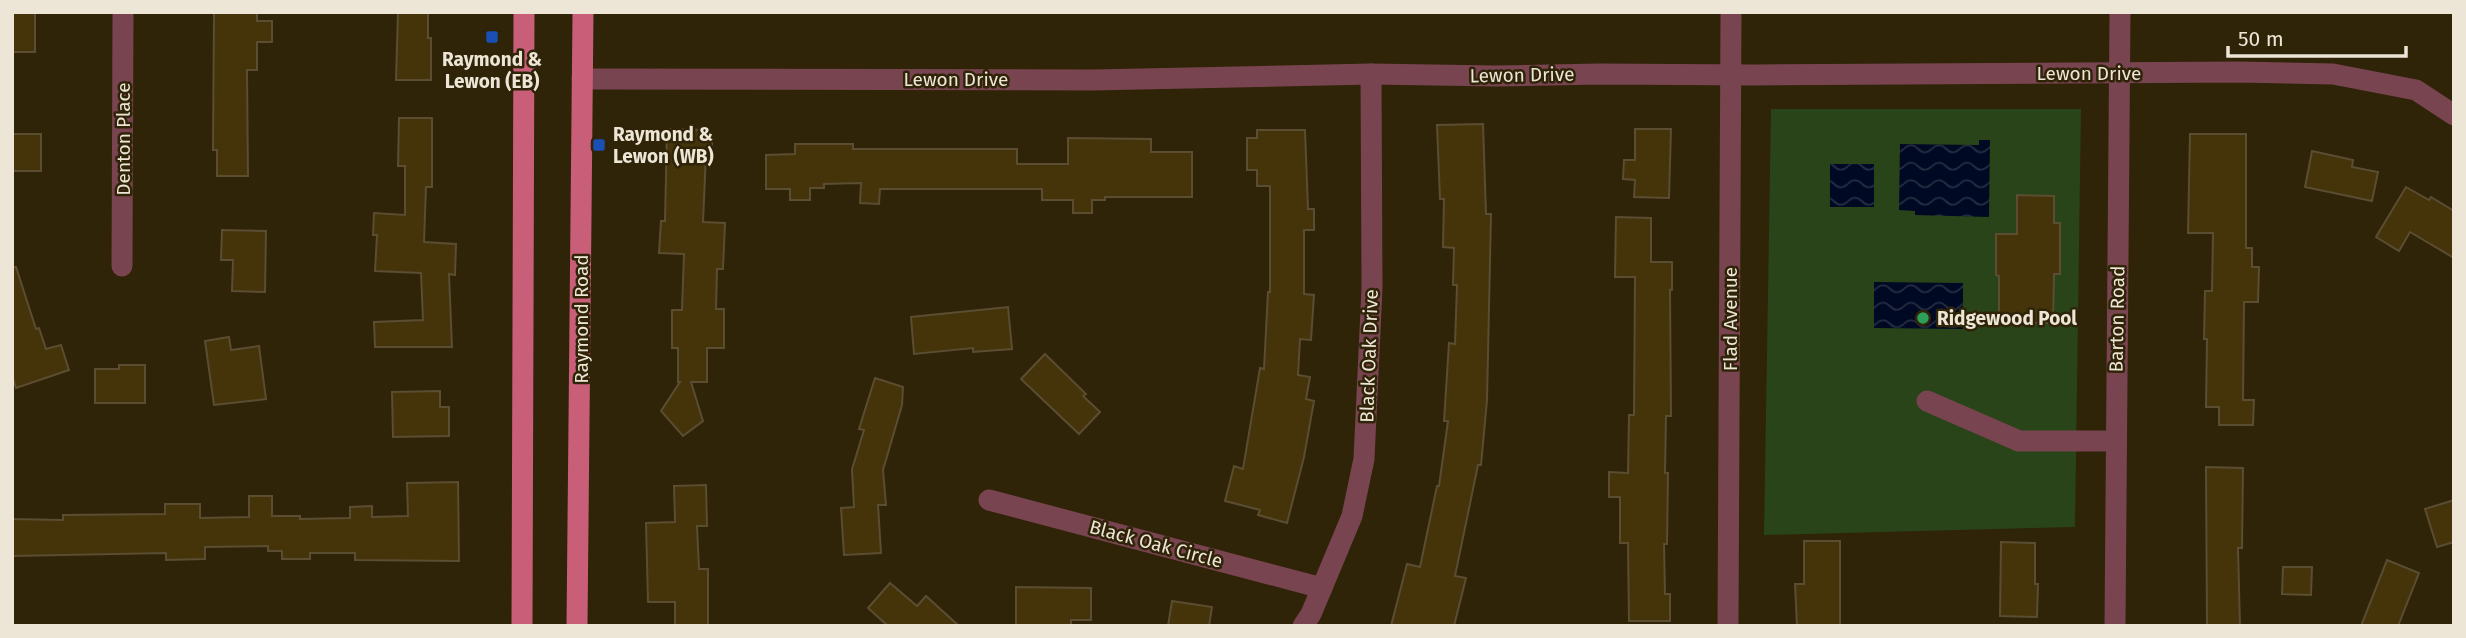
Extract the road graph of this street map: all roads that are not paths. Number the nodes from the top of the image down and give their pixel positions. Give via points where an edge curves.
1 (123, 12) edge
2 (524, 12) edge
3 (583, 12) edge
4 (1731, 12) edge
5 (2120, 12) edge
6 (2120, 72) junction
7 (1371, 74) junction
8 (1731, 75) junction
9 (582, 79) junction
10 (2454, 115) edge
11 (122, 266) dead end
12 (1927, 401) dead end
13 (2116, 441) junction
14 (989, 500) dead end
15 (1322, 588) junction
16 (522, 626) edge
17 (577, 626) edge
18 (1303, 626) edge
19 (1728, 626) edge
20 (2115, 626) edge

1 - 11 street, Denton Place
2 - 16 main road
3 - 9 main road, Raymond Road
4 - 8 street, Flad Avenue
5 - 6 street, Barton Road
6 - 8 street, Lewon Drive
6 - 10 street, Lewon Drive via 2333,74 2416,90
6 - 13 street, Barton Road
7 - 8 street, Lewon Drive
7 - 9 street, Lewon Drive via 1093,80
7 - 15 street, Black Oak Drive via 1372,288 1364,459 1352,516
8 - 19 street, Flad Avenue
9 - 17 main road, Raymond Road
12 - 13 street via 2019,441
13 - 20 street, Barton Road
14 - 15 street, Black Oak Circle
15 - 18 street, Black Oak Drive

